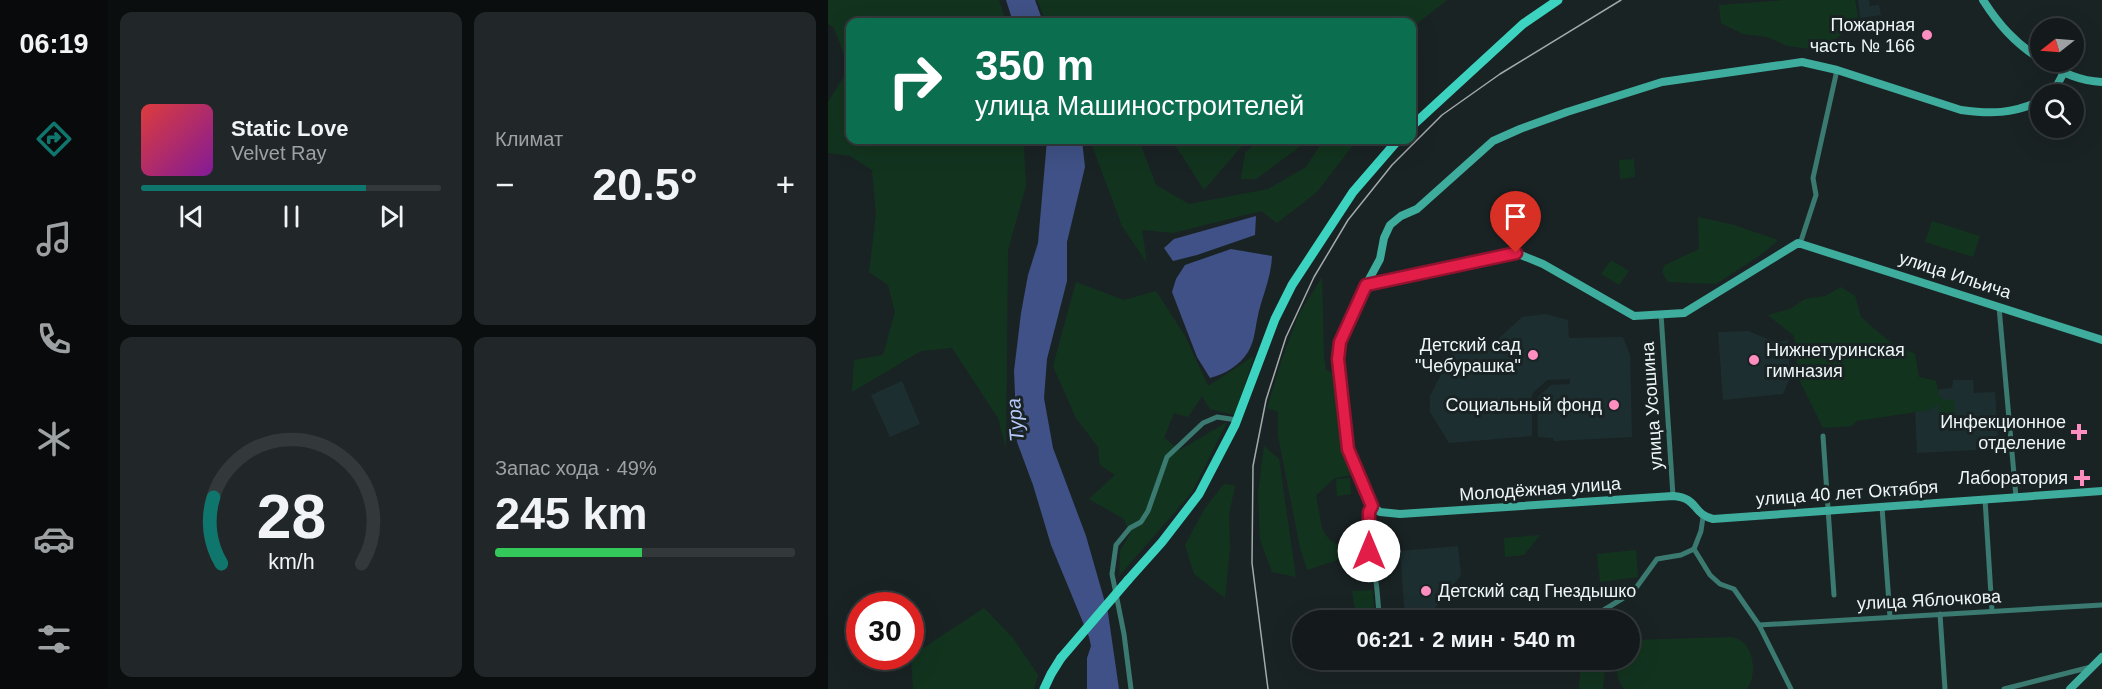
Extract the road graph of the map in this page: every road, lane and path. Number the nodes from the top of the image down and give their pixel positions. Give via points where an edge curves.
1 (1558, 0) edge
2 (1983, 0) edge
3 (2030, 51) edge
4 (1837, 70) junction
5 (2060, 72) edge
6 (2063, 74) junction
7 (2102, 82) edge
8 (2058, 84) edge
9 (2030, 105) edge
10 (1416, 122) edge
11 (1395, 144) edge
12 (1798, 243) junction
13 (1366, 285) junction
14 (1999, 305) junction
15 (1661, 314) junction
16 (2102, 339) edge
17 (1237, 420) junction
18 (1823, 436) dead end
19 (2102, 491) edge
20 (1673, 496) junction
21 (2016, 497) junction
22 (1985, 500) junction
23 (1372, 506) junction
24 (1882, 507) junction
25 (1828, 511) junction
26 (1703, 517) junction
27 (1694, 549) junction
28 (1834, 595) dead end
29 (2102, 604) edge
30 (1379, 610) edge
31 (1604, 610) edge
32 (1992, 611) junction
33 (1940, 614) junction
34 (1890, 617) junction
35 (1758, 625) junction
36 (2102, 657) edge
37 (2093, 666) junction
38 (1044, 689) edge
39 (1131, 689) edge
40 (1791, 689) edge
41 (1945, 689) edge
42 (2004, 689) edge
43 (2070, 689) edge

1 - 10 main road via 1523,24
2 - 3 street via 2014,41
4 - 9 street via 1961,110 2004,113
4 - 12 street via 1813,178 1816,195
4 - 13 street via 1802,62 1672,80 1504,135 1483,148 1417,209 1390,225 1380,259
5 - 6 street
6 - 7 street
6 - 8 street
11 - 17 main road via 1353,192 1292,285
12 - 14 street, улица Ильича
12 - 15 street via 1684,313
13 - 15 street via 1516,253 1543,264 1634,316
13 - 23 street via 1340,342 1338,359 1348,449
14 - 16 street, улица Ильича
14 - 21 street
15 - 20 street, улица Усошина
17 - 38 main road, bridge via 1199,494 1061,658
17 - 39 street via 1217,417 1203,423 1167,457 1148,512 1116,545 1112,574
18 - 25 street
19 - 21 street, улица 40 лет Октября
20 - 23 street, Молодёжная улица via 1411,513 1380,512
20 - 26 street via 1692,501
21 - 22 street, улица 40 лет Октября
22 - 24 street, улица 40 лет Октября
22 - 32 street
23 - 30 street via 1369,551
24 - 25 street, улица 40 лет Октября
24 - 34 street
25 - 26 street, улица 40 лет Октября
25 - 28 street
26 - 27 street
27 - 31 street via 1657,559 1633,592
27 - 35 street via 1710,575 1734,589
29 - 32 street, улица Яблочкова
32 - 33 street, улица Яблочкова
33 - 34 street, улица Яблочкова
33 - 41 street
34 - 35 street, улица Яблочкова
35 - 40 street
36 - 37 street
37 - 42 street
37 - 43 street

